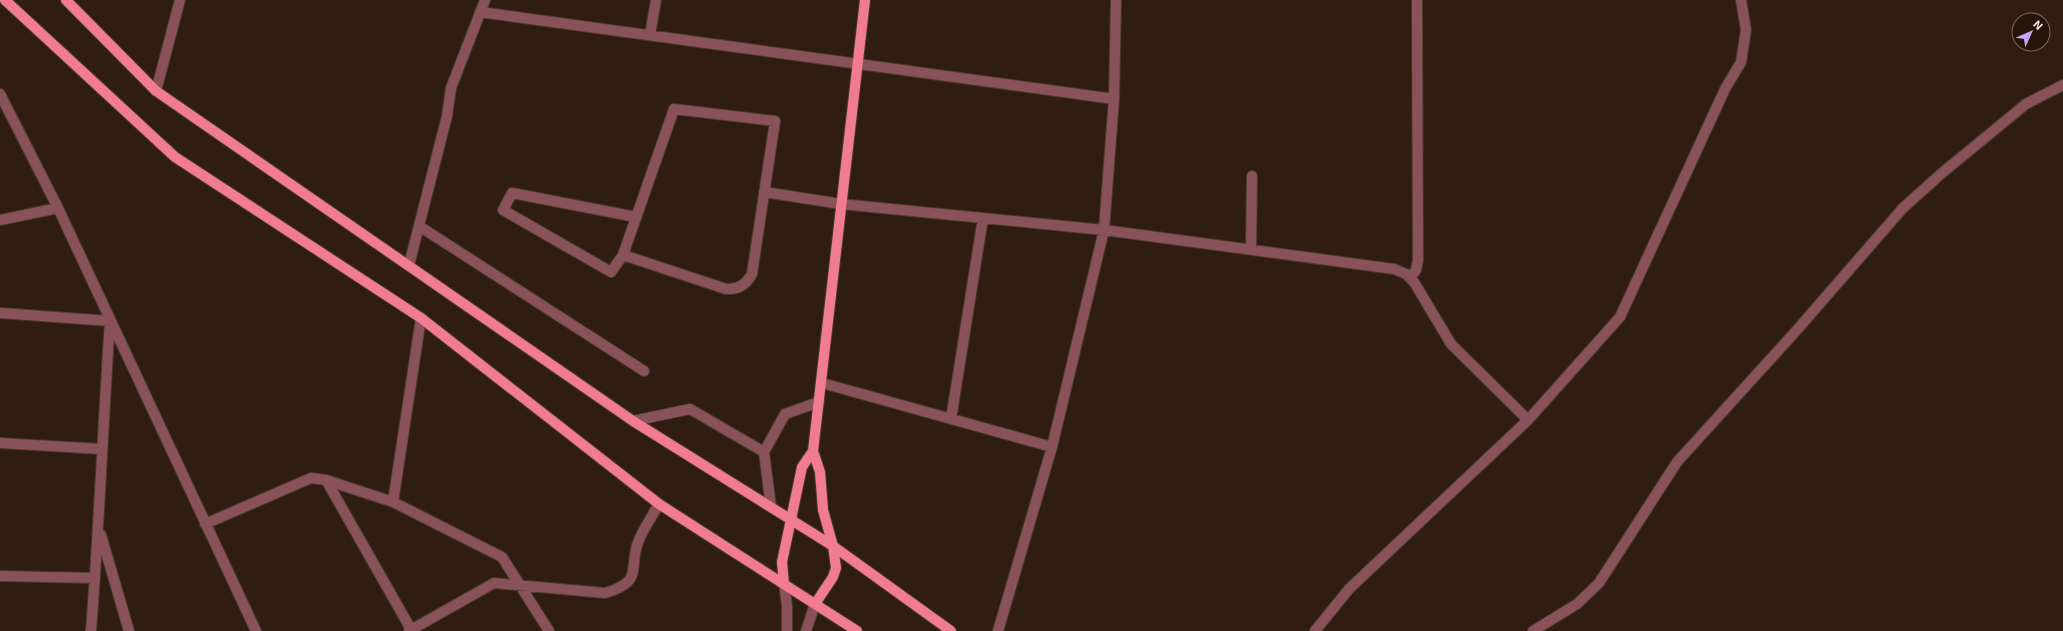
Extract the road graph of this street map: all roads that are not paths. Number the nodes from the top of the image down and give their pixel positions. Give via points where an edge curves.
1 (5, 0) edge
2 (66, 0) edge
3 (180, 0) edge
4 (485, 0) edge
5 (656, 0) edge
6 (866, 0) edge
7 (1116, 0) edge
8 (1417, 0) edge
9 (1741, 0) edge
10 (480, 12) junction
11 (650, 35) junction
12 (859, 64) junction
13 (2063, 85) edge
14 (156, 91) junction
15 (0, 94) edge
16 (1114, 99) junction
17 (1252, 176) dead end
18 (764, 192) junction
19 (841, 204) junction
20 (58, 208) junction
21 (636, 217) junction
22 (983, 218) junction
23 (0, 220) edge
24 (419, 226) junction
25 (1104, 230) junction
26 (1251, 250) junction
27 (623, 255) junction
28 (409, 265) junction
29 (1410, 278) junction
30 (0, 313) edge
31 (421, 318) junction
32 (110, 321) junction
33 (644, 371) dead end
34 (822, 383) junction
35 (819, 402) junction
36 (951, 419) junction
37 (1528, 420) junction
38 (633, 421) junction
39 (0, 442) edge
40 (1052, 447) junction
41 (101, 449) junction
42 (813, 451) junction
43 (764, 452) junction
44 (326, 480) junction
45 (393, 502) junction
46 (659, 504) junction
47 (771, 506) junction
48 (792, 520) junction
49 (205, 524) junction
50 (99, 529) junction
51 (834, 546) junction
52 (0, 576) edge
53 (95, 578) junction
54 (784, 584) junction
55 (522, 586) junction
56 (815, 604) junction
57 (91, 631) edge
58 (129, 631) edge
59 (256, 631) edge
60 (411, 631) edge
61 (549, 631) edge
62 (787, 631) edge
63 (806, 631) edge
64 (857, 631) edge
65 (951, 631) edge
66 (998, 631) edge
67 (1315, 631) edge
68 (1533, 631) edge

1 - 31 main road via 175,157
2 - 14 main road
3 - 14 street
4 - 10 street
5 - 11 street
6 - 12 main road
7 - 16 street
8 - 29 street via 1418,260 1416,270
9 - 37 street via 1746,30 1741,62 1725,89 1620,317
10 - 11 street
10 - 24 street via 451,88 447,116
11 - 12 street
12 - 16 street
12 - 19 main road
13 - 68 street via 2026,104 1942,172 1903,208 1677,462 1599,583 1577,604
14 - 28 main road
15 - 20 street
16 - 25 street
17 - 26 street
18 - 19 street
18 - 21 street via 775,121 674,109
18 - 27 street via 752,274 739,288 726,289
19 - 22 street
19 - 34 main road
20 - 23 street
20 - 32 street
21 - 27 street
21 - 27 street via 512,193 503,210 611,272
22 - 25 street
22 - 36 street
24 - 28 street
24 - 33 street
25 - 26 street
25 - 40 street
26 - 29 street via 1394,270
28 - 38 main road
29 - 37 street via 1450,344
30 - 32 street
31 - 45 street
31 - 46 main road
32 - 41 street
32 - 49 street
34 - 35 main road
34 - 36 street
35 - 42 main road
35 - 43 street via 785,414
36 - 40 street
37 - 67 street via 1349,589
38 - 43 street via 690,409
38 - 47 main road
39 - 41 street
40 - 66 street
41 - 50 street
42 - 48 main road via 802,467
42 - 51 main road via 820,472 823,510
43 - 47 street
44 - 45 street
44 - 49 street via 311,478
44 - 60 street
45 - 55 street via 502,557
46 - 54 main road
46 - 55 street via 638,541 633,574 616,590 605,593
47 - 48 main road
48 - 51 main road
48 - 54 main road via 782,562
49 - 59 street
50 - 53 street
50 - 58 street
51 - 56 main road via 836,568
51 - 65 main road
52 - 53 street
53 - 57 street
54 - 56 main road
54 - 62 street
55 - 60 street via 494,583
55 - 61 street
56 - 63 street
56 - 64 main road

